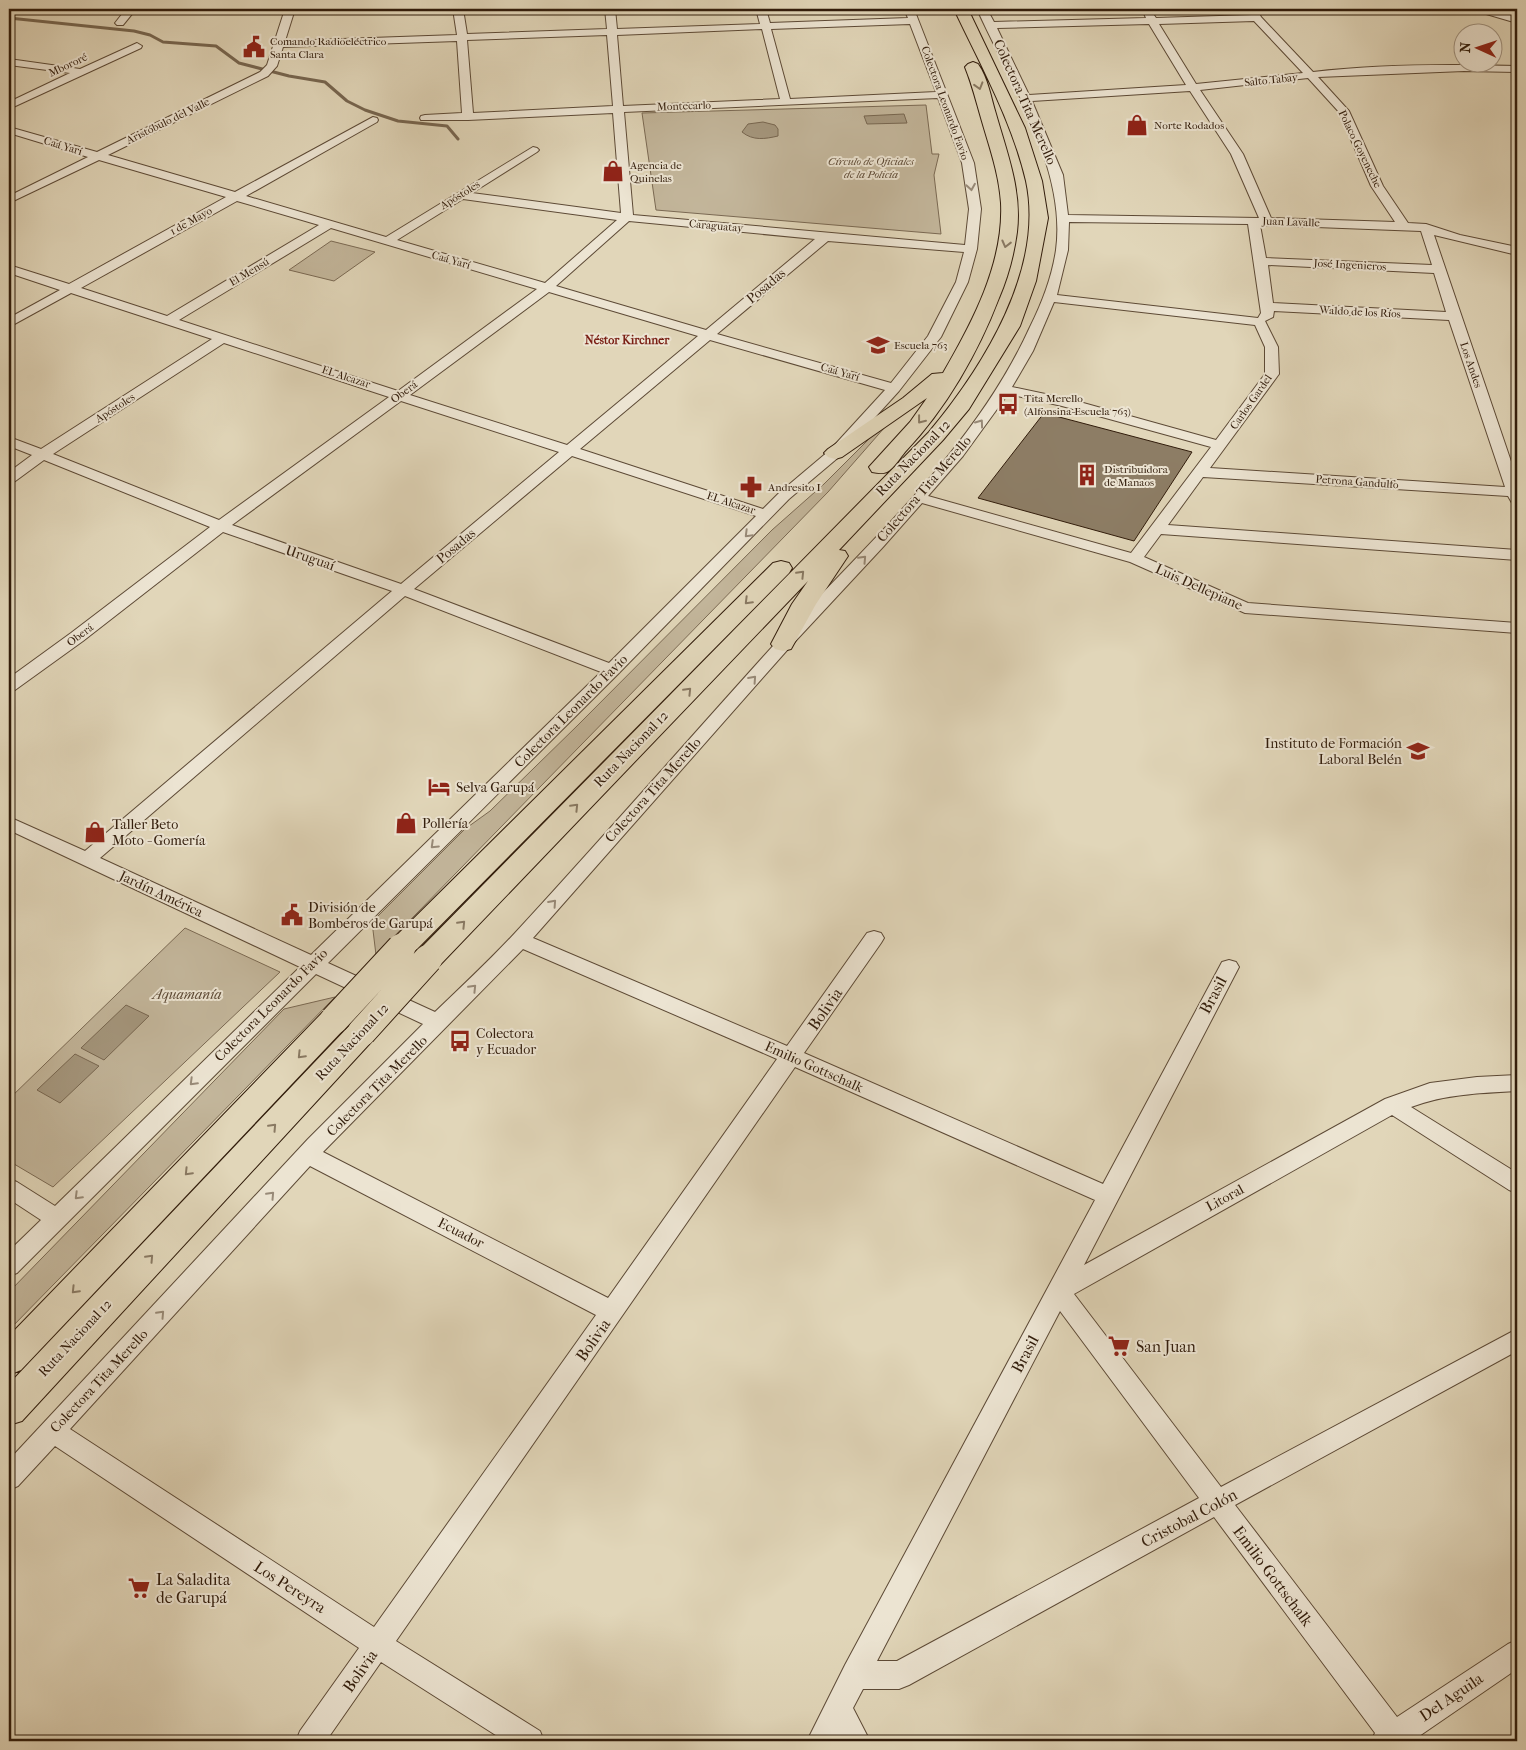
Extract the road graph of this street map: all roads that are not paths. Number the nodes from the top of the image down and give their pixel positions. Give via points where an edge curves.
1 (131, 9) edge
2 (290, 9) edge
3 (458, 9) edge
4 (610, 9) edge
5 (761, 9) edge
6 (910, 9) edge
7 (946, 9) edge
8 (961, 9) edge
9 (976, 9) edge
10 (982, 9) edge
11 (1145, 9) edge
12 (1479, 9) edge
13 (1255, 14) edge
14 (1151, 20) junction
15 (1517, 20) edge
16 (914, 21) junction
17 (120, 23) dead end
18 (991, 25) junction
19 (766, 26) junction
20 (612, 32) junction
21 (462, 37) junction
22 (279, 44) junction
23 (137, 46) dead end
24 (10, 64) edge
25 (1517, 69) edge
26 (82, 72) junction
27 (1311, 76) junction
28 (1193, 88) junction
29 (943, 95) junction
30 (1016, 101) junction
31 (786, 102) junction
32 (9, 106) edge
33 (618, 109) junction
34 (468, 117) junction
35 (425, 118) dead end
36 (373, 120) dead end
37 (9, 130) edge
38 (533, 150) dead end
39 (97, 156) junction
40 (461, 195) junction
41 (235, 196) junction
42 (9, 200) edge
43 (627, 217) junction
44 (1063, 218) junction
45 (1253, 221) junction
46 (1267, 222) junction
47 (329, 224) junction
48 (1404, 226) junction
49 (1426, 228) junction
50 (826, 236) junction
51 (388, 241) junction
52 (971, 249) junction
53 (1517, 251) edge
54 (1261, 261) junction
55 (9, 269) edge
56 (1439, 269) junction
57 (69, 288) junction
58 (547, 288) junction
59 (1050, 298) junction
60 (1267, 307) junction
61 (1454, 316) junction
62 (169, 320) junction
63 (9, 322) edge
64 (1260, 322) junction
65 (708, 335) junction
66 (223, 338) junction
67 (960, 358) junction
68 (894, 388) junction
69 (1004, 389) junction
70 (401, 395) junction
71 (9, 440) edge
72 (1220, 445) junction
73 (571, 450) junction
74 (835, 453) junction
75 (42, 454) junction
76 (1200, 472) junction
77 (9, 479) edge
78 (887, 486) junction
79 (1516, 496) edge
80 (919, 498) junction
81 (767, 515) junction
82 (221, 526) junction
83 (1158, 529) junction
84 (1517, 556) edge
85 (1135, 559) junction
86 (403, 590) junction
87 (1517, 628) edge
88 (783, 644) junction
89 (612, 670) junction
90 (9, 686) edge
91 (9, 823) edge
92 (87, 859) junction
93 (874, 938) dead end
94 (520, 940) junction
95 (312, 965) junction
96 (1229, 967) dead end
97 (439, 1023) junction
98 (348, 1026) junction
99 (792, 1057) junction
100 (1517, 1083) edge
101 (1392, 1105) junction
102 (308, 1154) junction
103 (1517, 1184) edge
104 (9, 1188) edge
105 (1108, 1196) junction
106 (55, 1218) junction
107 (9, 1266) edge
108 (1058, 1291) junction
109 (613, 1312) junction
110 (1517, 1339) edge
111 (9, 1359) edge
112 (9, 1409) edge
113 (52, 1431) junction
114 (9, 1478) edge
115 (1217, 1503) junction
116 (378, 1645) junction
117 (1517, 1653) edge
118 (855, 1675) junction
119 (838, 1708) junction
120 (1392, 1739) edge
121 (310, 1741) edge
122 (530, 1741) edge
123 (821, 1741) edge
124 (856, 1741) edge

1 - 17 street
2 - 22 street, Aristóbulo del Valle
3 - 21 street
4 - 20 street
5 - 19 street
6 - 16 street, Colectora Leonardo Favio
7 -> 67 highway, Ruta Nacional 12 via 976,76 1008,183 1008,233 997,279
8 - 30 highway, Ruta Nacional 12
9 - 30 highway
10 - 18 street, Colectora Tita Merello
11 - 14 street
12 - 15 street
13 - 14 street
13 - 27 street, Polaco Goyeneche
14 - 18 street
14 - 28 street
16 - 19 street
16 - 29 street, Colectora Leonardo Favio
18 - 30 street, Colectora Tita Merello
19 - 20 street
19 - 31 street
20 - 21 street
20 - 33 street
21 - 22 street
21 - 34 street
22 - 39 street, Aristóbulo del Valle via 268,70
23 - 26 street, Mbororé
24 - 26 street
25 - 27 street, Salto Tabay via 1381,70
26 - 32 street, Mbororé
27 - 28 street, Salto Tabay
27 - 48 street, Polaco Goyeneche via 1344,111 1377,186
28 - 30 street, Salto Tabay
28 - 46 street via 1237,154
29 - 31 street, Montecarlo
29 -> 52 street, Colectora Leonardo Favio via 968,163 975,209
30 - 44 street, Colectora Tita Merello via 1057,176
30 - 78 highway, Ruta Nacional 12 via 1017,128 1034,182 1039,218 1027,281 1010,326 962,405
31 - 33 street, Montecarlo
33 - 34 street, Montecarlo
33 - 43 street
34 - 35 street, Montecarlo
36 - 41 street, 1 de Mayo
37 - 39 street, Caá Yarí
38 - 40 street, Apóstoles
39 - 41 street, Caá Yarí
39 - 42 street, Aristóbulo del Valle
40 - 43 street, Caraguatay
40 - 51 street, Apóstoles
41 - 47 street, Caá Yarí
41 - 57 street, 1 de Mayo
43 - 50 street, Caraguatay
43 - 58 street, Oberá
44 - 45 street, Juan Lavalle
44 - 59 street, Colectora Tita Merello via 1062,250
45 - 46 street, Juan Lavalle
45 - 54 street
46 - 48 street, Juan Lavalle
47 - 51 street, Caá Yarí
47 - 62 street, El Mensú
48 - 49 street, Juan Lavalle
49 - 53 street, Juan Lavalle
49 - 56 street, Los Andes
50 - 52 street, Caraguatay
50 - 65 street, Posadas
51 - 58 street, Caá Yarí
52 - 68 street, Colectora Leonardo Favio via 962,282 937,332
54 - 56 street, José Ingenieros
54 - 60 street
55 - 57 street, EL Alcazar
56 - 61 street, Los Andes
57 - 62 street, EL Alcazar
57 - 63 street, 1 de Mayo
58 - 65 street, Caá Yarí
58 - 70 street, Oberá
59 - 64 street
59 - 69 street, Colectora Tita Merello
60 - 61 street, Waldo de los Ríos
60 - 64 street via 1268,314
61 - 79 street, Los Andes
62 - 66 street, EL Alcazar
64 - 72 street, Carlos Gardel via 1272,344 1272,374
65 - 68 street, Caá Yarí
65 - 73 street, Posadas
66 - 70 street, EL Alcazar
66 - 75 street, Apóstoles
67 - 74 highway via 910,402
67 -> 98 highway, Ruta Nacional 12, bridge via 936,401 898,448 401,948
68 - 74 street, Colectora Leonardo Favio
69 - 72 street
80 -> 69 street, Colectora Tita Merello via 958,454
70 - 73 street, EL Alcazar
70 - 82 street, Oberá
71 - 75 street, Uruguaí
72 - 76 street, Carlos Gardel
73 - 81 street, EL Alcazar
73 - 86 street, Posadas
74 - 81 street, Colectora Leonardo Favio via 784,496
75 - 77 street, Apóstoles
75 - 82 street, Uruguaí
76 - 79 street, Petrona Gandulfo
76 - 83 street, Carlos Gardel
78 - 88 highway via 804,604
98 -> 78 highway, Ruta Nacional 12, bridge via 428,959
80 - 85 street, Luis Dellepiane
88 -> 80 street, Colectora Tita Merello
81 -> 89 street, Colectora Leonardo Favio
82 - 86 street, Uruguaí
82 - 90 street, Oberá
83 - 84 street
83 - 85 street, Carlos Gardel
85 - 87 street, Luis Dellepiane via 1245,608
86 - 89 street, Uruguaí
86 - 92 street, Posadas
94 -> 88 street, Colectora Tita Merello
89 -> 95 street, Colectora Leonardo Favio
91 - 92 street, Jardín América
92 - 95 street, Jardín América
93 - 99 street, Bolivia
97 -> 94 street, Colectora Tita Merello
94 - 99 street, Emilio Gottschalk
95 - 97 street, Jardín América
95 -> 106 street, Colectora Leonardo Favio
96 - 105 street, Brasil
97 - 102 street, Colectora Tita Merello
98 -> 111 highway, Ruta Nacional 12
112 -> 98 highway, Ruta Nacional 12
99 - 105 street, Emilio Gottschalk
99 - 109 street, Bolivia
100 - 101 street, Litoral via 1430,1091
101 - 103 street
101 - 108 street, Litoral
102 - 109 street, Ecuador
113 -> 102 street, Colectora Tita Merello
104 - 106 street
105 - 108 street, Brasil
106 - 107 street, Colectora Leonardo Favio
108 - 115 street, Emilio Gottschalk
108 - 118 street, Brasil
109 - 116 street, Bolivia
110 - 115 street, Cristobal Colón
113 - 114 street, Colectora Tita Merello
113 - 116 street, Los Pereyra
115 - 118 street, Cristobal Colón via 899,1675
115 - 120 street, Emilio Gottschalk
116 - 121 street, Bolivia
116 - 122 street, Los Pereyra
117 - 120 street, Del Aguila
118 - 119 street, Brasil
119 - 123 street, Brasil
119 - 124 street

